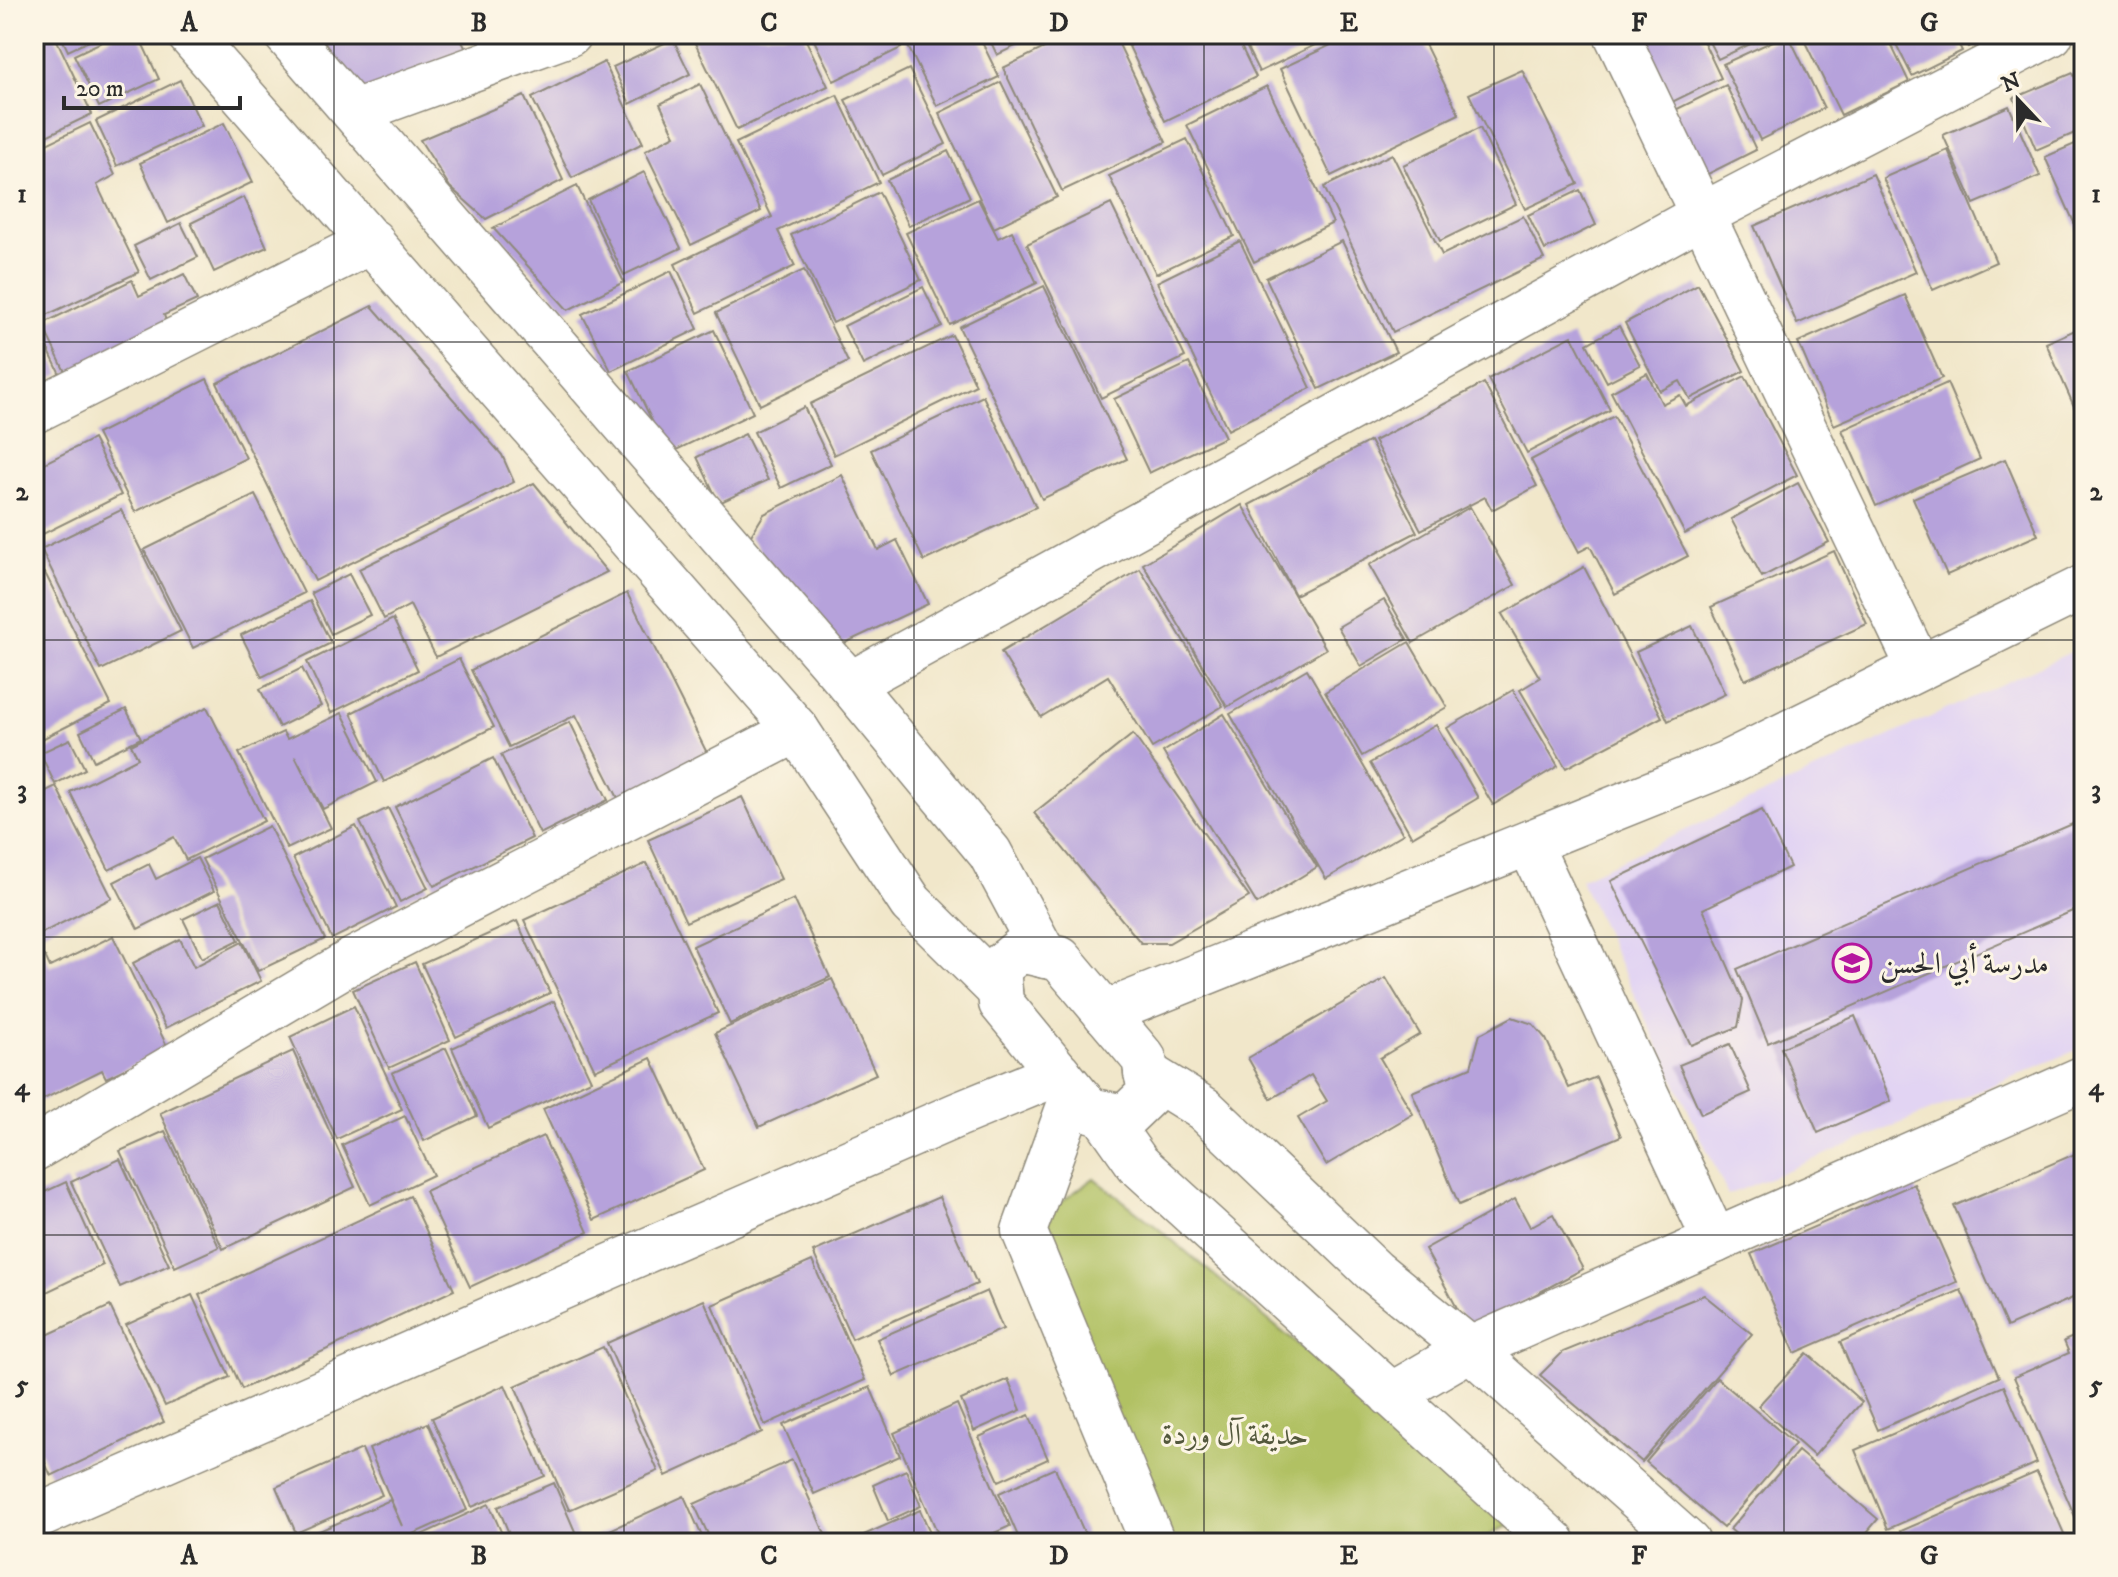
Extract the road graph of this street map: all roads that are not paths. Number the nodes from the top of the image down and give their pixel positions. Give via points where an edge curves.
1 (189, 34) edge
2 (286, 34) edge
3 (569, 34) edge
4 (1616, 34) edge
5 (2051, 34) edge
6 (354, 112) junction
7 (1702, 215) junction
8 (372, 241) junction
9 (34, 411) edge
10 (2084, 587) edge
11 (1918, 666) junction
12 (850, 684) junction
13 (797, 730) junction
14 (1529, 843) junction
15 (1045, 956) junction
16 (1000, 991) junction
17 (1105, 1013) junction
18 (1146, 1073) junction
19 (2084, 1078) edge
20 (1079, 1093) junction
21 (34, 1149) edge
22 (1715, 1241) junction
23 (1470, 1349) junction
24 (1391, 1395) junction
25 (34, 1518) edge
26 (1153, 1543) edge
27 (1554, 1543) edge
28 (1688, 1543) edge

1 - 8 street
2 - 6 street
3 - 6 street
4 - 7 street
5 - 7 street
6 - 12 street
7 - 11 street
7 - 12 street
8 - 9 street
8 - 13 street
10 - 11 street
11 - 14 street via 1725,764
12 - 15 street via 990,853
13 - 16 street via 911,903
13 - 21 street via 353,960
14 - 17 street
14 - 22 street
15 - 16 street via 1020,950 998,968
15 - 17 street via 1060,959
16 - 20 street via 1001,1003
17 - 18 street via 1144,1059
18 - 20 street via 1150,1093 1125,1117
18 - 23 street via 1204,1109 1374,1271
19 - 22 street
20 - 24 street via 1138,1164
20 - 25 street
20 - 26 street via 1024,1231
22 - 23 street
23 - 24 street
23 - 28 street
24 - 27 street

